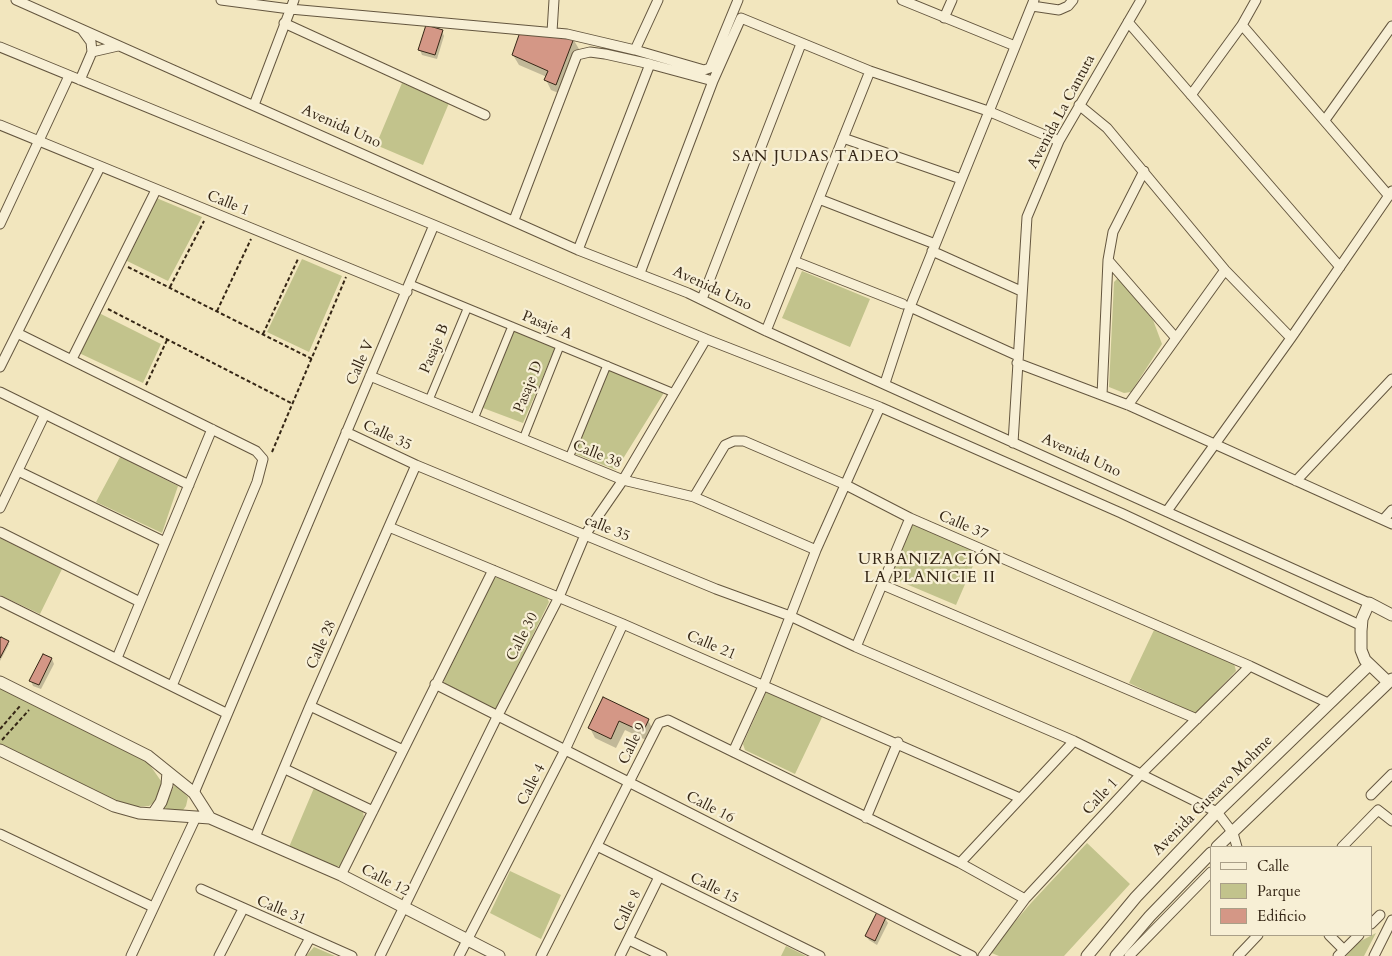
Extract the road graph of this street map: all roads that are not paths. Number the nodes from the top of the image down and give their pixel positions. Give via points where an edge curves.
1 (16, 0) edge
2 (220, 0) edge
3 (294, 0) edge
4 (554, 0) edge
5 (658, 0) edge
6 (738, 0) edge
7 (902, 0) edge
8 (952, 0) edge
9 (1073, 0) edge
10 (1141, 0) edge
11 (1256, 0) edge
12 (1033, 3) edge
13 (290, 9) junction
14 (944, 18) junction
15 (1128, 22) junction
16 (284, 23) junction
17 (1242, 25) junction
18 (1392, 26) edge
19 (79, 28) junction
20 (552, 32) junction
21 (608, 43) junction
22 (801, 44) junction
23 (121, 46) junction
24 (1015, 46) junction
25 (0, 47) edge
26 (635, 50) junction
27 (92, 52) junction
28 (605, 54) junction
29 (650, 64) junction
30 (870, 71) junction
31 (69, 76) junction
32 (80, 80) junction
33 (713, 82) junction
34 (1191, 95) junction
35 (254, 104) junction
36 (1079, 105) junction
37 (988, 111) junction
38 (486, 115) dead end
39 (1325, 120) junction
40 (0, 125) edge
41 (843, 138) junction
42 (1059, 141) junction
43 (39, 143) junction
44 (100, 167) junction
45 (1144, 171) junction
46 (960, 179) junction
47 (156, 190) junction
48 (1390, 193) edge
49 (819, 199) junction
50 (514, 220) junction
51 (0, 224) edge
52 (434, 225) junction
53 (933, 248) junction
54 (578, 250) junction
55 (794, 260) junction
56 (1108, 260) junction
57 (1340, 266) junction
58 (1225, 270) junction
59 (640, 273) junction
60 (409, 288) junction
61 (1021, 290) junction
62 (702, 299) junction
63 (907, 306) junction
64 (467, 309) junction
65 (512, 326) junction
66 (766, 331) junction
67 (17, 333) junction
68 (1175, 337) junction
69 (1291, 338) junction
70 (706, 339) junction
71 (560, 346) junction
72 (72, 359) junction
73 (1018, 360) junction
74 (607, 365) junction
75 (0, 367) edge
76 (370, 376) junction
77 (1392, 379) edge
78 (884, 383) junction
79 (0, 392) edge
80 (674, 393) junction
81 (1102, 395) junction
82 (429, 400) junction
83 (1128, 405) junction
84 (880, 407) junction
85 (46, 414) junction
86 (474, 419) junction
87 (212, 429) junction
88 (346, 432) junction
89 (522, 439) junction
90 (1013, 443) junction
91 (1216, 444) junction
92 (568, 458) junction
93 (416, 464) junction
94 (18, 471) junction
95 (623, 480) junction
96 (1296, 481) junction
97 (189, 485) junction
98 (846, 485) junction
99 (694, 497) junction
100 (0, 508) edge
101 (1392, 510) edge
102 (1167, 511) junction
103 (910, 518) junction
104 (1383, 520) junction
105 (1392, 524) edge
106 (389, 527) junction
107 (0, 532) edge
108 (585, 535) junction
109 (165, 542) junction
110 (816, 550) junction
111 (493, 570) junction
112 (882, 585) junction
113 (559, 597) junction
114 (0, 601) edge
115 (140, 602) junction
116 (1369, 603) junction
117 (1392, 614) edge
118 (790, 616) junction
119 (623, 624) junction
120 (1362, 626) junction
121 (856, 647) junction
122 (117, 658) junction
123 (1369, 665) junction
124 (1250, 666) junction
125 (1390, 680) edge
126 (0, 682) edge
127 (435, 684) junction
128 (764, 684) junction
129 (172, 686) junction
130 (1328, 703) junction
131 (310, 706) junction
132 (226, 713) junction
133 (497, 717) junction
134 (1197, 719) junction
135 (1074, 741) junction
136 (898, 742) junction
137 (0, 750) edge
138 (403, 750) junction
139 (565, 750) junction
140 (733, 752) junction
141 (285, 769) junction
142 (168, 772) junction
143 (1142, 773) junction
144 (1392, 774) edge
145 (630, 782) junction
146 (194, 793) junction
147 (1371, 795) dead end
148 (1020, 798) junction
149 (373, 811) junction
150 (1217, 812) junction
151 (153, 814) junction
152 (196, 817) junction
153 (210, 818) junction
154 (866, 818) junction
155 (1392, 821) edge
156 (1233, 833) junction
157 (0, 834) edge
158 (255, 837) junction
159 (597, 846) junction
160 (1218, 846) edge
161 (1236, 846) edge
162 (1343, 846) edge
163 (1210, 854) edge
164 (960, 863) junction
165 (1210, 873) edge
166 (341, 875) junction
167 (659, 877) junction
168 (201, 889) dead end
169 (1026, 899) junction
170 (153, 907) junction
171 (404, 907) junction
172 (243, 909) junction
173 (1380, 915) dead end
174 (1392, 920) edge
175 (1372, 923) edge
176 (1257, 936) edge
177 (1330, 936) edge
178 (1359, 936) edge
179 (310, 938) junction
180 (467, 940) junction
181 (629, 940) junction
182 (1341, 953) edge
183 (131, 956) edge
184 (220, 956) edge
185 (300, 956) edge
186 (352, 956) edge
187 (380, 956) edge
188 (458, 956) edge
189 (499, 956) edge
190 (541, 956) edge
191 (620, 956) edge
192 (662, 956) edge
193 (820, 956) edge
194 (972, 956) edge
195 (983, 956) edge
196 (1087, 956) edge
197 (1116, 956) edge
198 (1129, 956) edge
199 (1238, 956) edge
200 (1374, 956) edge

1 - 19 street, Avenida Uno
2 - 13 street
3 - 13 street
4 - 20 street
5 - 26 street
6 - 26 street via 710,68 704,70
7 - 14 street
8 - 14 street
9 - 12 street via 1059,10
10 - 15 street, Avenida La Cantuta
11 - 17 street
12 - 24 street
13 - 16 street
13 - 20 street
14 - 24 street
15 - 34 street
15 - 36 street, Avenida La Cantuta
16 - 35 street
16 - 38 street
17 - 34 street
17 - 39 street
18 - 39 street
19 - 23 street, Avenida Uno
19 - 27 street via 87,35
20 - 21 street
21 - 26 street
21 - 28 street
22 - 30 street
22 - 33 street via 741,18
22 - 62 street
23 - 27 street
23 - 35 street, Avenida Uno
24 - 37 street
25 - 31 street
27 - 32 street
28 - 29 street
28 - 50 street via 582,52 574,60
29 - 33 street
29 - 54 street
30 - 37 street
30 - 41 street
31 - 32 street
31 - 43 street
32 - 52 street
33 - 59 street
34 - 57 street
35 - 50 street, Avenida Uno
36 - 42 street, Avenida La Cantuta
36 - 45 street via 1107,128
37 - 42 street
37 - 46 street
39 - 48 street
40 - 43 street, Calle 1
41 - 46 street
41 - 49 street
42 - 61 street, Avenida La Cantuta via 1026,217
43 - 44 street, Calle 1
43 - 51 street
44 - 47 street, Calle 1
44 - 67 street
45 - 56 street via 1117,221
45 - 58 street
46 - 53 street
47 - 60 street, Calle 1 via 350,269
47 - 72 street
48 - 57 street
49 - 53 street
49 - 55 street
50 - 54 street, Avenida Uno
52 - 60 street, Calle V
52 - 70 street
53 - 61 street
53 - 63 street
54 - 59 street, Avenida Uno
55 - 63 street
55 - 66 street
56 - 68 street
56 - 81 street
57 - 69 street
58 - 68 street
58 - 69 street
59 - 62 street, Avenida Uno
60 - 64 street, Pasaje A
60 - 76 street, Calle V
61 - 73 street, Avenida La Cantuta
62 - 66 street, Avenida Uno
63 - 73 street
63 - 78 street
64 - 65 street, Pasaje A
64 - 82 street, Pasaje B
65 - 71 street, Pasaje A
65 - 86 street
66 - 78 street, Avenida Uno
67 - 72 street
67 - 75 street
68 - 83 street
69 - 91 street
70 - 80 street, Calle 30
70 - 84 street
71 - 74 street, Pasaje A
71 - 89 street, Pasaje D
72 - 87 street
73 - 81 street
73 - 90 street, Avenida La Cantuta
74 - 80 street, Pasaje A
74 - 92 street
76 - 82 street, Calle 38
76 - 88 street, Calle V
77 - 96 street
78 - 90 street, Avenida Uno
79 - 85 street
80 - 95 street, Calle 30
81 - 83 street
82 - 86 street, Calle 38
83 - 91 street
84 - 98 street
84 - 120 street
85 - 94 street
85 - 97 street
86 - 89 street, Calle 38
87 - 97 street
87 - 129 street via 256,450 263,459 263,465
88 - 93 street, Calle 35
88 - 132 street, Calle V
89 - 92 street, Calle 38
90 - 102 street, Avenida Uno
91 - 96 street
91 - 102 street
92 - 95 street, Calle 38
93 - 106 street, Calle 28
93 - 108 street, calle 35
94 - 100 street
94 - 109 street
95 - 99 street, Calle 38
95 - 108 street, Calle 30
96 - 104 street
97 - 109 street
98 - 99 street, Calle 37 via 744,441 734,441 726,445
98 - 103 street, Calle 37
98 - 110 street
99 - 110 street, Calle 38
101 - 104 street
102 - 116 street, Avenida Uno
103 - 112 street
103 - 124 street, Calle 37
104 - 105 street
106 - 111 street, Calle 21
106 - 131 street, Calle 28
107 - 115 street
108 - 113 street, Calle 30
108 - 118 street, calle 35
109 - 115 street
110 - 118 street
111 - 113 street, Calle 21
111 - 127 street
112 - 121 street
112 - 134 street
113 - 119 street, Calle 21
113 - 133 street, Calle 30
114 - 122 street
115 - 122 street
116 - 117 street, Avenida Uno
116 - 120 street
118 - 121 street, calle 35
118 - 128 street
119 - 128 street, Calle 21
119 - 139 street, Calle 4
120 - 123 street via 1362,650
121 - 135 street, calle 35
122 - 129 street
123 - 125 street
123 - 130 street, Avenida Gustavo Mohme
124 - 130 street, Calle 37
124 - 134 street, Calle 1
125 - 156 street
126 - 142 street via 148,756
127 - 133 street, Calle 16
127 - 138 street
128 - 136 street, Calle 21
128 - 140 street
129 - 132 street
130 - 150 street, Avenida Gustavo Mohme
131 - 138 street
131 - 141 street, Calle 28
132 - 146 street, Calle V
133 - 139 street, Calle 16
133 - 171 street, Calle 30
134 - 143 street, Calle 1
135 - 143 street, calle 35
135 - 148 street
136 - 148 street, Calle 21
136 - 154 street
137 - 151 street, Calle 12 via 114,806
138 - 149 street
139 - 145 street, Calle 16
139 - 180 street, Calle 4
140 - 145 street, Calle 9 via 668,720 659,723
140 - 154 street, Calle 9
141 - 149 street
141 - 158 street, Calle 28
142 - 146 street
142 - 151 street via 161,802
143 - 150 street, calle 35
143 - 169 street, Calle 1
144 - 147 street
145 - 159 street, Calle 9
145 - 194 street, Calle 16
146 - 153 street
148 - 164 street
149 - 166 street
150 - 156 street
150 - 196 street, Avenida Gustavo Mohme via 1136,897
151 - 152 street, Calle 12
152 - 153 street, Calle 12
152 - 170 street
153 - 158 street, Calle 12
154 - 164 street, Calle 9
155 - 162 street via 1378,810
156 - 160 street
156 - 161 street
157 - 170 street
158 - 166 street, Calle 12
159 - 167 street, Calle 15
159 - 190 street, Calle 9
163 - 197 street
164 - 169 street, Calle 9
165 - 198 street
166 - 171 street, Calle 12
167 - 181 street, Calle 8
167 - 193 street, Calle 15
168 - 172 street, Calle 31
169 - 195 street, Calle 1
170 - 183 street
171 - 180 street, Calle 12
171 - 187 street, Calle 30
172 - 179 street, Calle 31
172 - 184 street
173 - 175 street
174 - 200 street
176 - 199 street
177 - 182 street
178 - 182 street
179 - 185 street
179 - 186 street, Calle 31
180 - 188 street, Calle 4
180 - 189 street, Calle 12
181 - 191 street, Calle 8
181 - 192 street

